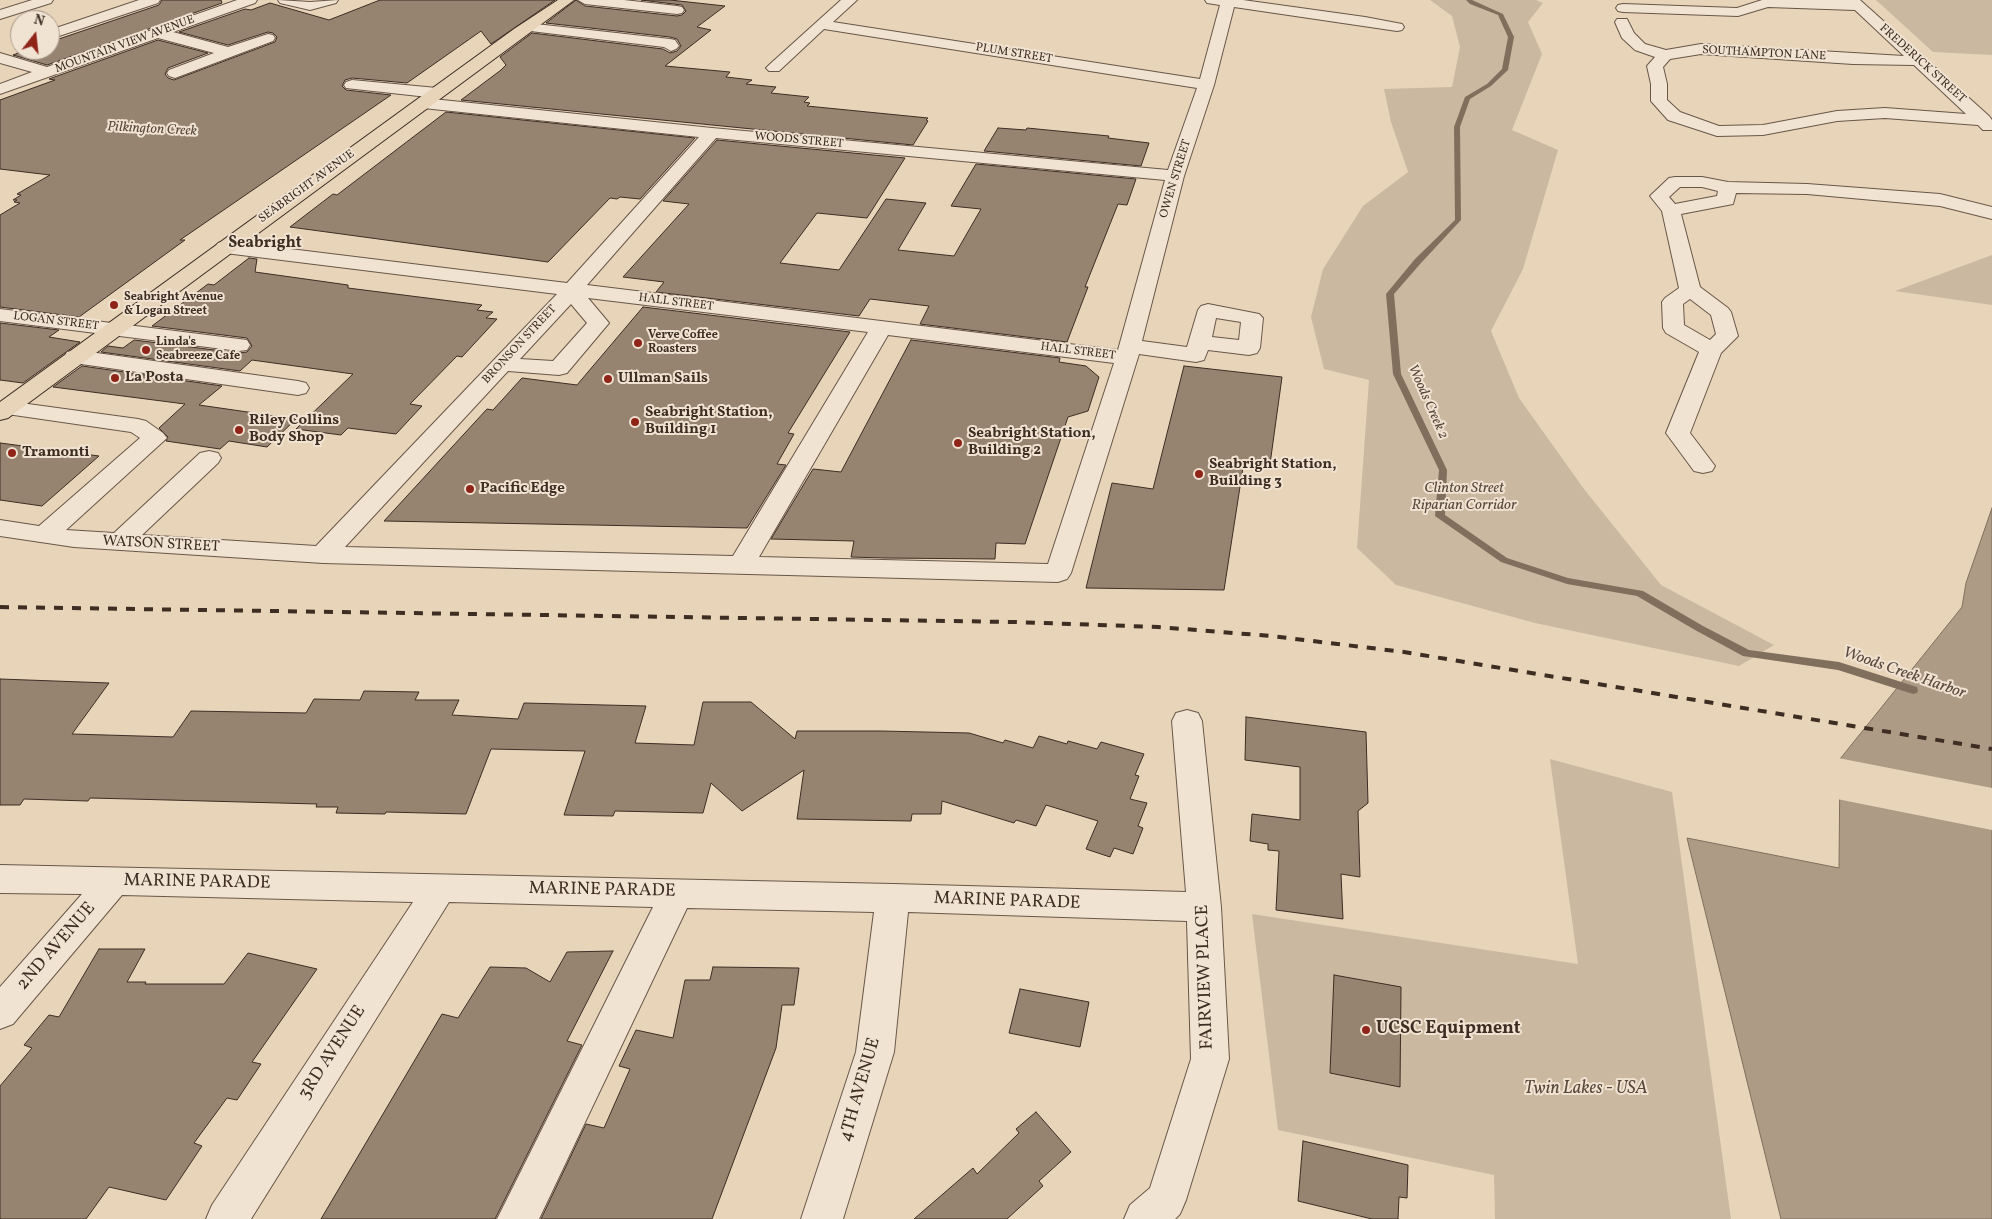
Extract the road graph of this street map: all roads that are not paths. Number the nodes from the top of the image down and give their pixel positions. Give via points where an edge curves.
1 (46, 0) edge
2 (153, 0) edge
3 (250, 0) edge
4 (285, 0) edge
5 (331, 0) edge
6 (567, 0) edge
7 (585, 0) edge
8 (850, 0) edge
9 (1220, 1) edge
10 (1855, 3) edge
11 (677, 10) dead end
12 (0, 15) edge
13 (821, 24) junction
14 (527, 27) junction
15 (1396, 27) dead end
16 (60, 32) edge
17 (158, 33) junction
18 (268, 38) dead end
19 (671, 46) dead end
20 (4, 52) edge
21 (230, 52) junction
22 (1665, 55) junction
23 (1919, 60) junction
24 (774, 68) dead end
25 (48, 72) junction
26 (175, 73) dead end
27 (352, 85) dead end
28 (1206, 85) junction
29 (0, 90) edge
30 (430, 98) junction
31 (1988, 124) edge
32 (712, 133) junction
33 (1175, 176) junction
34 (1728, 187) junction
35 (1671, 210) junction
36 (1992, 213) edge
37 (225, 247) junction
38 (1690, 290) junction
39 (571, 291) junction
40 (0, 315) edge
41 (881, 328) junction
42 (112, 329) junction
43 (1199, 342) dead end
44 (239, 346) dead end
45 (1711, 350) junction
46 (1129, 352) junction
47 (75, 357) junction
48 (503, 364) junction
49 (298, 388) dead end
50 (3, 410) edge
51 (209, 458) dead end
52 (1703, 466) dead end
53 (0, 528) edge
54 (44, 535) junction
55 (120, 542) junction
56 (324, 555) junction
57 (741, 565) junction
58 (1187, 721) dead end
59 (0, 879) edge
60 (113, 882) junction
61 (440, 888) junction
62 (677, 893) junction
63 (893, 898) junction
64 (1204, 908) junction
65 (0, 1013) edge
66 (226, 1219) edge
67 (518, 1219) edge
68 (822, 1219) edge
69 (1145, 1219) edge

1 - 12 street
2 - 16 street
3 - 17 street, MOUNTAIN VIEW AVENUE
4 - 5 street via 310,6
6 - 14 main road, SEABRIGHT AVENUE
7 - 11 street
8 - 13 street
9 - 15 street
9 - 28 street, OWEN STREET
10 - 22 street via 1767,3 1738,12 1623,15 1627,35 1640,47
10 - 23 street, FREDERICK STREET
13 - 24 street
13 - 28 street, PLUM STREET
14 - 19 street via 670,42
14 - 30 main road, SEABRIGHT AVENUE
17 - 21 street
17 - 25 street, MOUNTAIN VIEW AVENUE
18 - 21 street
20 - 25 street
21 - 26 street
22 - 23 street, SOUTHAMPTON LANE via 1701,49
22 - 31 street via 1655,66 1659,101 1674,116 1717,131 1763,130 1837,116 1885,113
23 - 31 street, FREDERICK STREET
25 - 29 street, MOUNTAIN VIEW AVENUE
27 - 30 street, WOODS STREET
28 - 33 street, OWEN STREET
30 - 32 street, WOODS STREET
30 - 37 main road, SEABRIGHT AVENUE
32 - 33 street, WOODS STREET
32 - 39 street, BRONSON STREET
33 - 46 street, OWEN STREET
34 - 35 street via 1726,200
34 - 35 street via 1702,182 1675,182 1659,196
34 - 36 street via 1807,189 1940,200
35 - 38 street
37 - 39 street, HALL STREET
37 - 42 main road, SEABRIGHT AVENUE
38 - 45 street via 1721,312 1727,336
38 - 45 street via 1672,302 1674,328
39 - 41 street, HALL STREET
39 - 48 street, BRONSON STREET
39 - 48 street via 598,323 559,368
40 - 42 street, LOGAN STREET
41 - 46 street, HALL STREET
41 - 57 street
42 - 44 street, LOGAN STREET
42 - 47 main road, SEABRIGHT AVENUE
43 - 46 street, HALL STREET via 1196,355
45 - 52 street via 1678,434
46 - 57 street, OWEN STREET via 1058,573
47 - 49 street
47 - 50 main road, SEABRIGHT AVENUE
48 - 56 street, BRONSON STREET
50 - 54 street via 138,426 154,438
51 - 55 street
53 - 54 street, WATSON STREET
54 - 55 street, WATSON STREET
55 - 56 street, WATSON STREET
56 - 57 street, WATSON STREET
58 - 64 street, FAIRVIEW PLACE
59 - 60 street, MARINE PARADE
60 - 61 street, MARINE PARADE
60 - 65 street, 2ND AVENUE
61 - 62 street, MARINE PARADE
61 - 66 street, 3RD AVENUE
62 - 63 street, MARINE PARADE
62 - 67 street
63 - 64 street, MARINE PARADE
63 - 68 street, 4TH AVENUE via 875,1052
64 - 69 street, FAIRVIEW PLACE via 1210,1059 1166,1200

